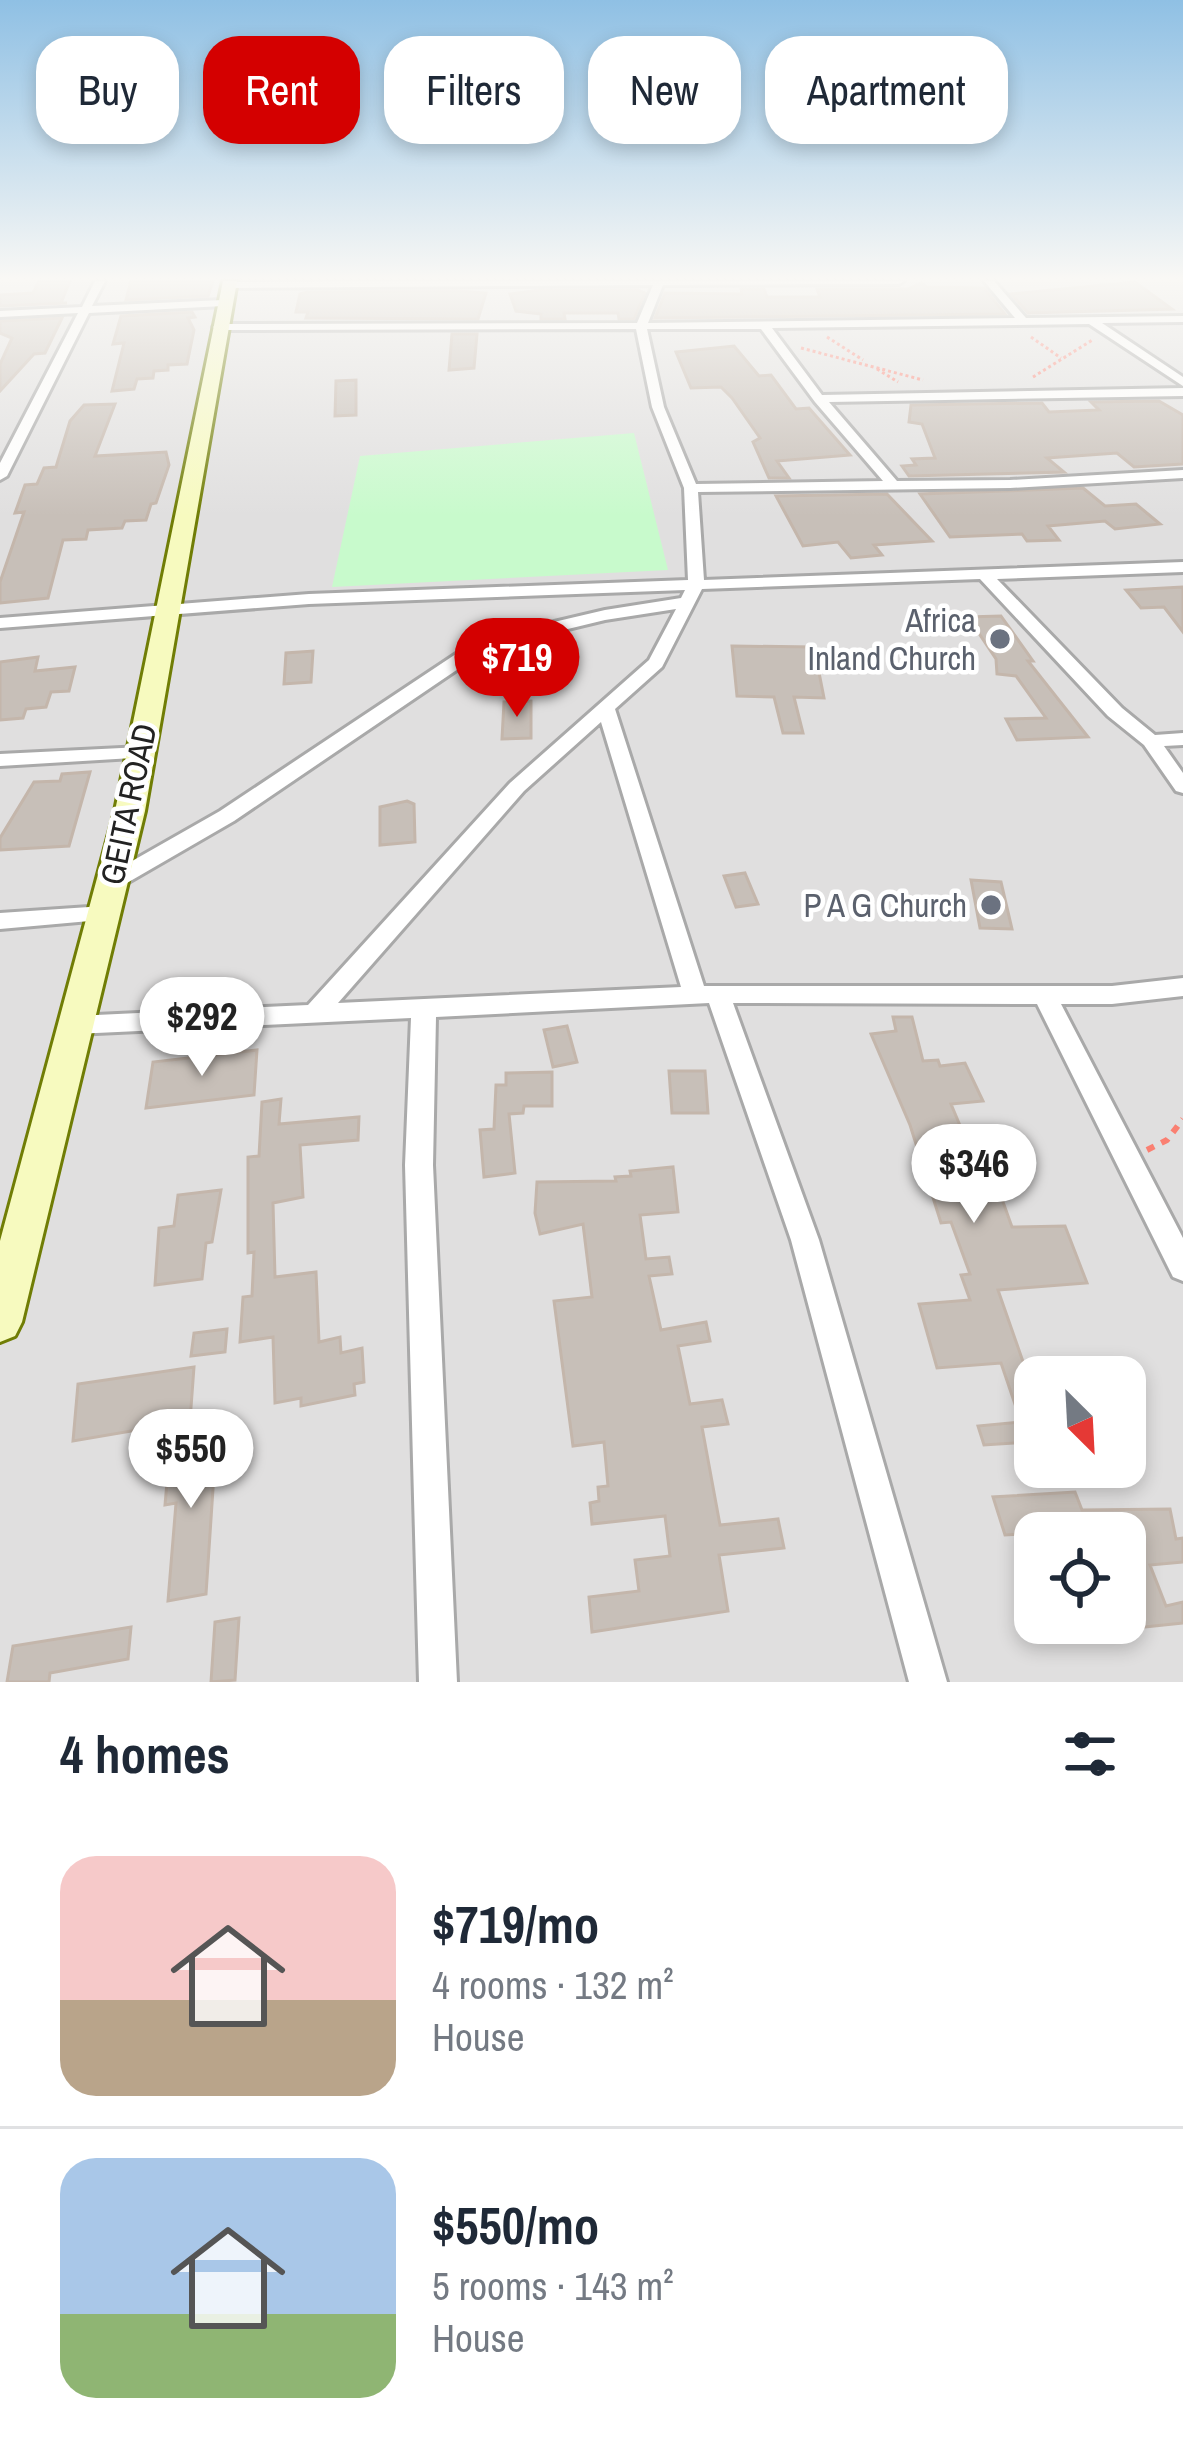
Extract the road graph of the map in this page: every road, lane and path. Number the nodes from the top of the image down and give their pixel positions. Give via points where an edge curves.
1 (61, 359) edge
2 (214, 359) edge
3 (648, 359) edge
4 (790, 359) edge
5 (850, 359) edge
6 (862, 359) edge
7 (1152, 359) edge
8 (1063, 360) edge
9 (870, 364) junction
10 (1183, 382) edge
11 (936, 383) dead end
12 (1183, 392) edge
13 (1000, 396) junction
14 (924, 397) junction
15 (819, 399) junction
16 (1183, 474) edge
17 (0, 476) edge
18 (894, 486) junction
19 (691, 488) junction
20 (1183, 567) edge
21 (984, 574) junction
22 (691, 593) junction
23 (167, 608) junction
24 (0, 622) edge
25 (606, 708) junction
26 (1183, 739) edge
27 (1151, 741) junction
28 (142, 753) junction
29 (0, 760) edge
30 (1183, 787) edge
31 (112, 882) junction
32 (104, 914) junction
33 (0, 921) edge
34 (1183, 987) edge
35 (706, 994) junction
36 (1044, 994) junction
37 (424, 1008) junction
38 (314, 1014) junction
39 (76, 1025) junction
40 (1183, 1119) edge
41 (1129, 1160) junction
42 (1183, 1268) edge
43 (0, 1322) edge
44 (437, 1682) edge
45 (928, 1682) edge

1 - 17 street
2 - 23 main road, GEITA ROAD
3 - 19 street
4 - 15 street
5 - 9 path
6 - 9 path
7 - 10 street
8 - 13 path
9 - 11 path
9 - 14 path
12 - 13 street
13 - 14 street
14 - 15 street
15 - 18 street
16 - 18 street
18 - 19 street
19 - 22 street
20 - 21 street
21 - 22 street
21 - 27 street
22 - 23 street
22 - 25 street via 656,663
22 - 31 street via 483,644 227,816
23 - 24 street
23 - 28 main road, GEITA ROAD
25 - 35 street
25 - 38 street via 517,787
26 - 27 street
27 - 30 street
28 - 29 street
28 - 31 main road, GEITA ROAD
31 - 32 main road, GEITA ROAD
32 - 33 street
32 - 39 main road, GEITA ROAD
34 - 36 street
35 - 36 street
35 - 37 street
35 - 45 street via 805,1240
36 - 41 street
37 - 38 street
37 - 44 street via 418,1165
38 - 39 street
39 - 43 main road, GEITA ROAD
40 - 41 path via 1167,1140
41 - 42 street

